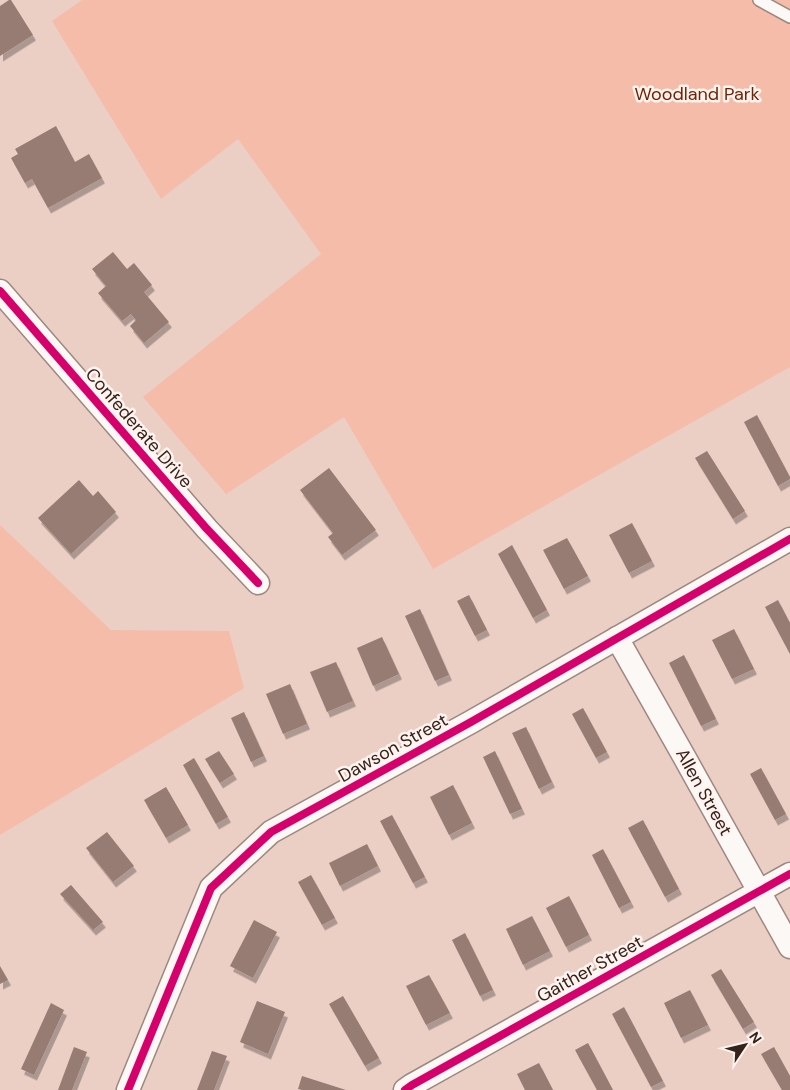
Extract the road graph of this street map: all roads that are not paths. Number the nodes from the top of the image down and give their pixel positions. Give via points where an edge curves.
1 (759, 0) edge
2 (790, 17) edge
3 (0, 291) edge
4 (790, 539) edge
5 (258, 582) dead end
6 (617, 638) junction
7 (790, 874) edge
8 (759, 891) junction
9 (790, 948) edge
10 (128, 1090) edge
11 (405, 1090) edge

1 - 2 lane
3 - 5 street, Confederate Drive via 207,529
4 - 6 street, Dawson Street
6 - 8 street, Allen Street
6 - 10 street, Dawson Street via 271,832 210,888
7 - 8 street, Gaither Street
8 - 9 street, Allen Street
8 - 11 street, Gaither Street

